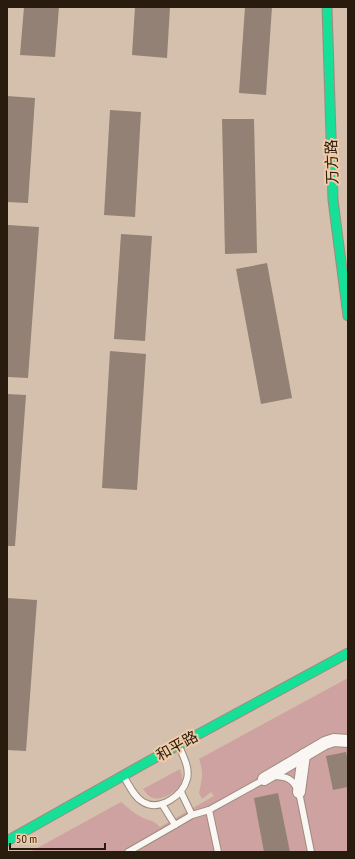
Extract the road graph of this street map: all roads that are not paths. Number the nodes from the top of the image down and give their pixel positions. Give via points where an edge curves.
1 (327, 7) edge
2 (348, 316) edge
3 (348, 653) edge
4 (348, 741) edge
5 (179, 745) junction
6 (304, 755) junction
7 (123, 776) junction
8 (264, 779) junction
9 (181, 792) junction
10 (299, 792) junction
11 (162, 804) junction
12 (209, 810) junction
13 (192, 815) junction
14 (174, 825) junction
15 (7, 841) edge
16 (128, 852) edge
17 (218, 852) edge
18 (312, 852) edge

1 - 2 street, 万方路 via 333,200
3 - 5 street, 和平路
4 - 6 street via 334,740
5 - 7 street, 和平路
5 - 9 lane via 187,767 187,778
6 - 8 street
6 - 10 street
7 - 11 lane via 135,795 143,802 152,805
7 - 15 street, 和平路
8 - 10 lane via 283,776 295,783
8 - 12 lane
9 - 11 lane
9 - 13 lane
10 - 18 lane
11 - 14 lane
12 - 13 lane
12 - 17 lane
13 - 14 lane
14 - 16 lane

